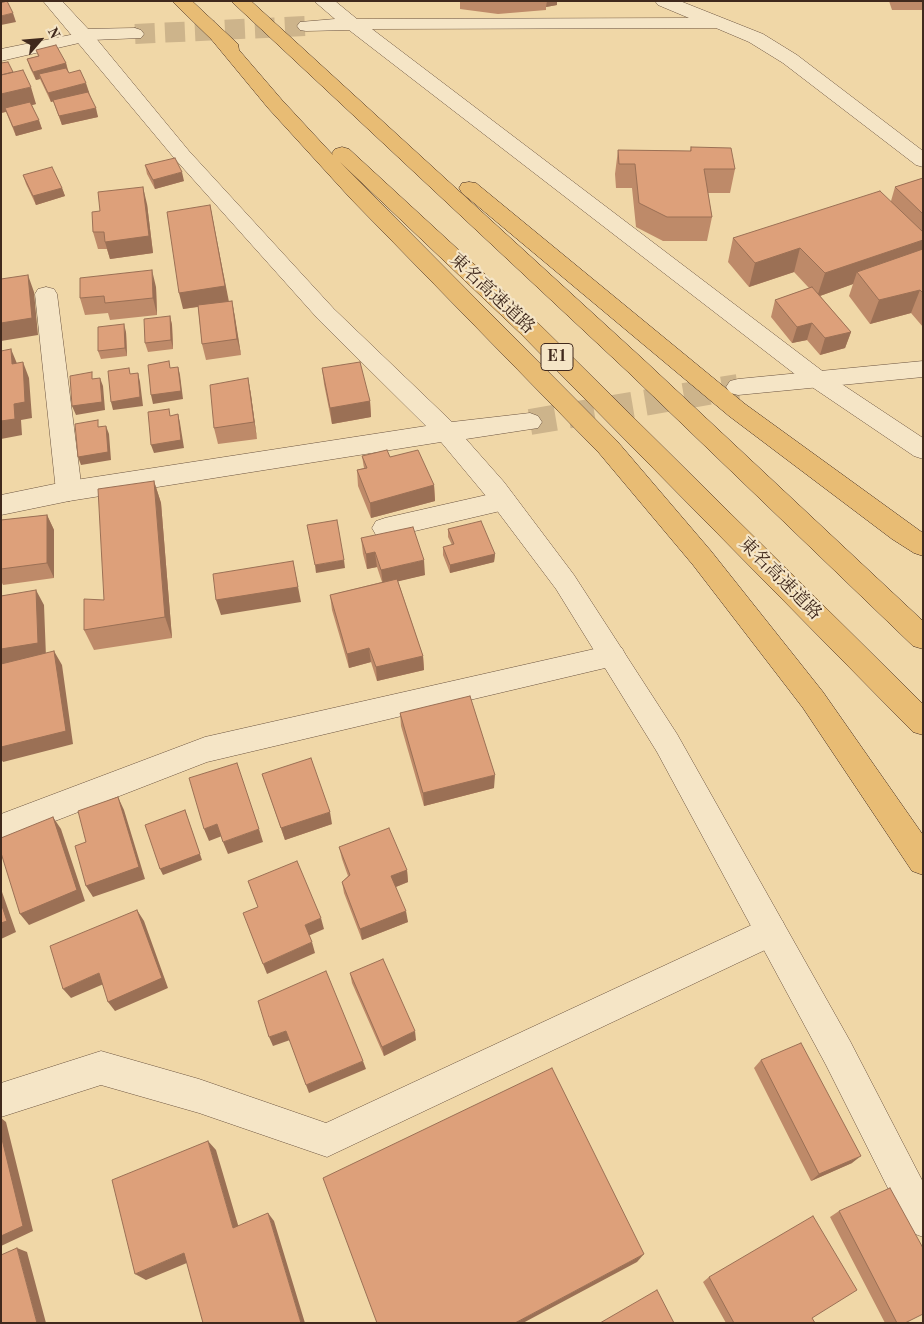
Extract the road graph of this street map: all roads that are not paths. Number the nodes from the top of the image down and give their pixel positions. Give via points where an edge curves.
1 (52, 1) edge
2 (181, 1) edge
3 (240, 1) edge
4 (324, 1) tunnel mouth
5 (664, 1) edge
6 (718, 23) junction
7 (352, 24) junction
8 (306, 26) tunnel mouth
9 (135, 34) tunnel mouth
10 (84, 36) junction
11 (218, 36) junction
12 (1, 55) edge
13 (323, 76) junction
14 (923, 161) edge
15 (46, 294) dead end
16 (923, 369) edge
17 (817, 379) junction
18 (738, 387) tunnel mouth
19 (530, 422) tunnel mouth
20 (447, 432) junction
21 (923, 450) edge
22 (69, 491) junction
23 (504, 501) junction
24 (1, 505) edge
25 (385, 528) dead end
26 (923, 546) edge
27 (923, 638) edge
28 (612, 656) junction
29 (923, 723) edge
30 (1, 828) edge
31 (923, 861) edge
32 (771, 931) junction
33 (1, 1100) edge
34 (923, 1220) edge

1 - 10 street
2 - 11 highway, 東名高速道路 / E1
3 - 13 highway, E1
4 - 7 street
5 - 6 street
6 - 7 street
6 - 14 street via 756,38 790,60
7 - 8 street
7 - 17 street
9 - 10 street
10 - 12 street
10 - 20 street via 182,155 326,314
11 - 29 highway, 東名高速道路 / E1 via 529,328
11 - 31 highway via 358,194 608,447 702,558 813,700
13 - 26 highway via 482,198 737,410
13 - 27 highway, E1
15 - 22 street
16 - 17 street
17 - 18 street
17 - 21 street
19 - 20 street
20 - 22 street
20 - 23 street
22 - 24 street
23 - 25 street
23 - 28 street via 565,582
28 - 30 street via 204,750
28 - 32 street via 667,742
32 - 33 street via 327,1140 199,1096 101,1068
32 - 34 street via 838,1053

